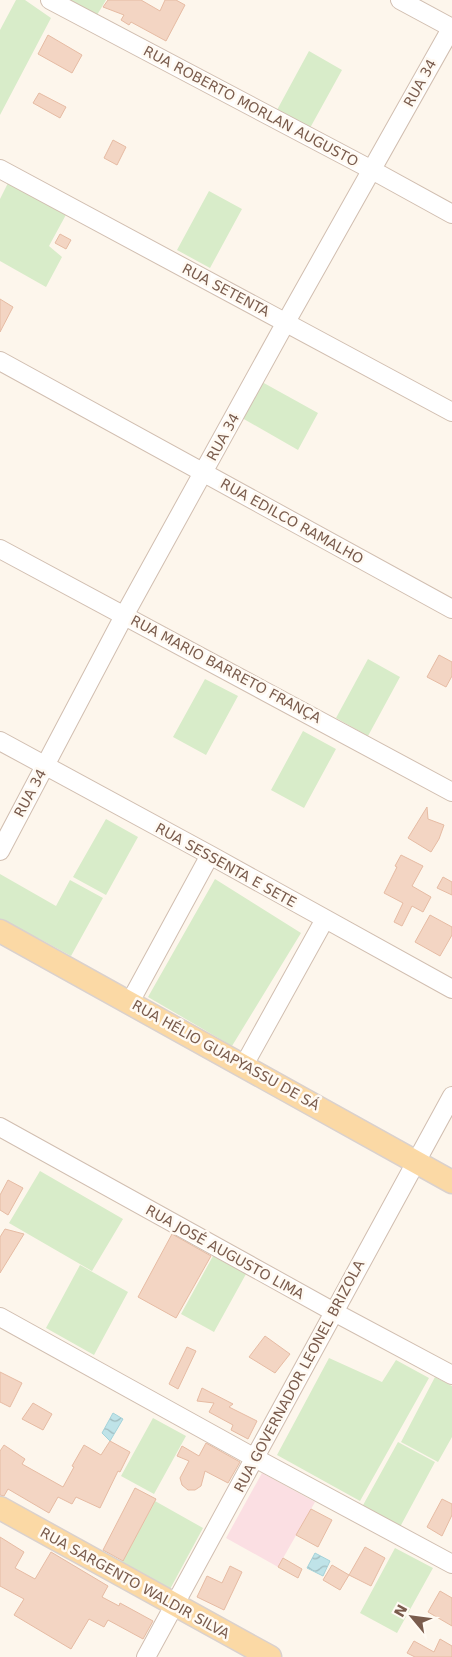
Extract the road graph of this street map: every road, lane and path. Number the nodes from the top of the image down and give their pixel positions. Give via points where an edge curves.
1 (50, 0) edge
2 (400, 0) edge
3 (452, 28) edge
4 (0, 169) edge
5 (372, 170) junction
6 (452, 214) edge
7 (286, 322) junction
8 (0, 361) edge
9 (452, 412) edge
10 (203, 472) junction
11 (0, 549) edge
12 (452, 609) edge
13 (125, 614) junction
14 (0, 741) edge
15 (44, 765) junction
16 (452, 792) edge
17 (0, 851) edge
18 (210, 855) junction
19 (325, 919) junction
20 (0, 930) edge
21 (452, 989) edge
22 (130, 1002) junction
23 (244, 1065) junction
24 (452, 1096) edge
25 (0, 1127) edge
26 (416, 1162) junction
27 (452, 1182) edge
28 (334, 1312) junction
29 (0, 1317) edge
30 (452, 1375) edge
31 (255, 1458) junction
32 (0, 1508) edge
33 (452, 1564) edge
34 (174, 1605) junction
35 (146, 1657) edge
36 (270, 1657) edge

1 - 5 street, RUA ROBERTO MORLAN AUGUSTO
2 - 3 street
3 - 5 street, RUA 34
4 - 7 street, RUA SETENTA
5 - 6 street, RUA ROBERTO MORLAN AUGUSTO
5 - 7 street, RUA 34
7 - 9 street, RUA SETENTA
7 - 10 street, RUA 34
8 - 10 street, RUA EDILCO RAMALHO
10 - 12 street, RUA EDILCO RAMALHO
10 - 13 street, RUA 34
11 - 13 street, RUA MARIO BARRETO FRANÇA
13 - 15 street, RUA 34
13 - 16 street, RUA MARIO BARRETO FRANÇA
14 - 15 street, RUA SESSENTA E SETE
15 - 17 street, RUA 34
15 - 18 street, RUA SESSENTA E SETE
18 - 19 street, RUA SESSENTA E SETE
18 - 22 street
19 - 21 street, RUA SESSENTA E SETE
19 - 23 street
20 - 22 main road, RUA HÉLIO GUAPYASSU DE SÁ
22 - 23 main road, RUA HÉLIO GUAPYASSU DE SÁ
23 - 26 main road, RUA HÉLIO GUAPYASSU DE SÁ
24 - 26 street, RUA GOVERNADOR LEONEL BRIZOLA
25 - 28 street, RUA JOSÉ AUGUSTO LIMA
26 - 27 main road, RUA HÉLIO GUAPYASSU DE SÁ
26 - 28 street, RUA GOVERNADOR LEONEL BRIZOLA
28 - 30 street, RUA JOSÉ AUGUSTO LIMA
28 - 31 street, RUA GOVERNADOR LEONEL BRIZOLA
29 - 31 street
31 - 33 street
31 - 34 street, RUA GOVERNADOR LEONEL BRIZOLA
32 - 34 main road, RUA SARGENTO WALDIR SILVA
34 - 35 street, RUA GOVERNADOR LEONEL BRIZOLA
34 - 36 main road, RUA SARGENTO WALDIR SILVA

